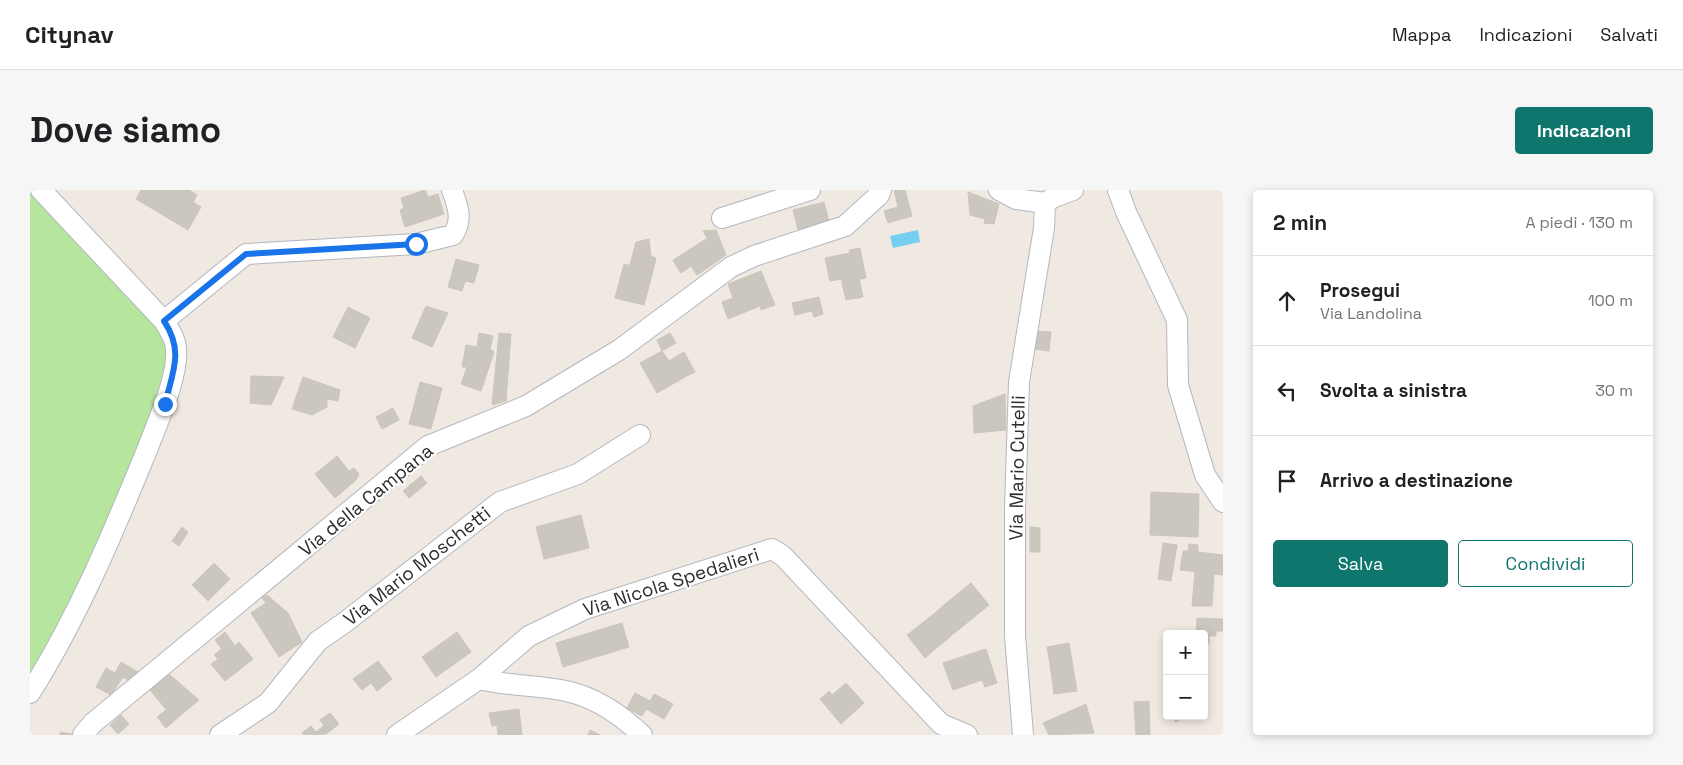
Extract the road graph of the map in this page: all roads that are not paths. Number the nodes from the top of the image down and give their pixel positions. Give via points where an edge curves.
1 (41, 190) edge
2 (452, 190) edge
3 (810, 190) edge
4 (881, 190) edge
5 (999, 190) edge
6 (1073, 190) edge
7 (1118, 190) edge
8 (1044, 203) junction
9 (722, 218) dead end
10 (164, 321) junction
11 (640, 434) dead end
12 (1223, 502) edge
13 (479, 679) junction
14 (30, 693) edge
15 (83, 735) edge
16 (220, 735) edge
17 (397, 735) edge
18 (642, 735) edge
19 (967, 735) edge
20 (1023, 735) edge

1 - 10 street
2 - 10 street via 459,210 459,225 453,235 416,244 246,254
3 - 9 street
4 - 15 street, Via della Campana via 845,226 754,256 731,267 619,350 575,378 526,406 428,446 93,723
5 - 8 street via 1016,199
6 - 8 street
7 - 12 street via 1177,320 1178,385 1205,475
8 - 20 street, Via Mario Cutelli via 1043,238 1019,382 1015,626
10 - 14 street via 173,335 176,349 165,404 108,547
11 - 16 street, Via Mario Moschetti via 578,474 500,502 318,641 268,704
13 - 17 street, Via Nicola Spedalieri
13 - 18 street via 506,686 566,691 592,700
13 - 19 street, Via Nicola Spedalieri via 530,636 585,609 772,549 783,556 941,724

